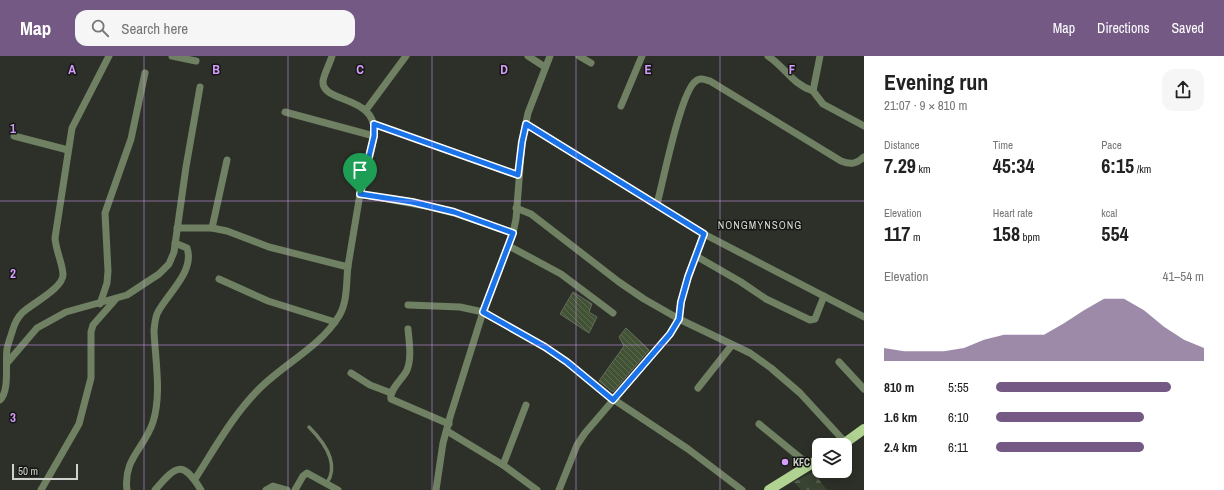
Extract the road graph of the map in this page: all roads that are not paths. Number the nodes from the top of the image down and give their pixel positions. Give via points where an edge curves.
1 (109, 56) edge
2 (172, 56) edge
3 (332, 56) edge
4 (406, 56) edge
5 (528, 56) edge
6 (550, 56) edge
7 (579, 56) edge
8 (642, 56) edge
9 (768, 56) edge
10 (820, 56) edge
11 (196, 61) dead end
12 (592, 63) dead end
13 (545, 67) junction
14 (145, 74) dead end
15 (200, 87) dead end
16 (813, 91) junction
17 (621, 106) dead end
18 (366, 110) junction
19 (285, 112) dead end
20 (374, 124) junction
21 (526, 124) junction
22 (864, 126) edge
23 (14, 136) dead end
24 (374, 136) junction
25 (68, 150) junction
26 (864, 157) edge
27 (227, 160) dead end
28 (518, 175) junction
29 (360, 194) junction
30 (657, 204) junction
31 (516, 208) junction
32 (177, 228) junction
33 (212, 228) junction
34 (513, 233) junction
35 (704, 234) junction
36 (175, 244) junction
37 (509, 246) junction
38 (696, 256) junction
39 (348, 267) junction
40 (219, 279) dead end
41 (824, 296) junction
42 (115, 300) junction
43 (100, 304) junction
44 (408, 304) dead end
45 (483, 312) junction
46 (614, 313) dead end
47 (864, 317) edge
48 (679, 319) junction
49 (334, 322) junction
50 (408, 329) dead end
51 (732, 345) junction
52 (838, 362) dead end
53 (7, 363) junction
54 (351, 373) dead end
55 (698, 388) dead end
56 (864, 389) edge
57 (391, 393) junction
58 (0, 400) edge
59 (613, 400) junction
60 (526, 405) dead end
61 (759, 424) dead end
62 (309, 427) dead end
63 (448, 427) junction
64 (864, 429) edge
65 (839, 438) edge
66 (852, 438) edge
67 (812, 463) edge
68 (503, 465) junction
69 (809, 465) junction
70 (194, 479) junction
71 (327, 484) junction
72 (41, 490) edge
73 (127, 490) edge
74 (155, 490) edge
75 (201, 490) edge
76 (266, 490) edge
77 (287, 490) edge
78 (295, 490) edge
79 (338, 490) edge
80 (436, 490) edge
81 (537, 490) edge
82 (559, 490) edge
83 (742, 490) edge
84 (769, 490) edge

1 - 25 street via 72,128
2 - 11 street
3 - 18 street via 323,82 324,87 330,93
4 - 18 street
5 - 13 street
6 - 13 street
7 - 12 street
8 - 17 street
9 - 16 street via 797,84
10 - 16 street
13 - 21 street
14 - 43 street via 131,139 106,213 108,271
15 - 32 street
16 - 22 street via 823,104
18 - 20 street
19 - 24 street
20 - 24 street
20 - 28 street
21 - 28 street
21 - 30 street
23 - 25 street
24 - 29 street
25 - 53 street via 55,238 62,279 17,319 7,349
26 - 30 street via 857,163 841,161 710,81 697,80 690,86 677,123
27 - 33 street
28 - 31 street
29 - 34 street via 438,208
29 - 39 street
30 - 35 street
31 - 34 street
31 - 48 street via 531,214 619,282
32 - 33 street
32 - 36 street
33 - 39 street via 284,251
34 - 37 street
35 - 38 street
35 - 41 street
36 - 42 street via 169,264 159,274
36 - 73 street via 187,248 190,256 183,275 155,320 156,411 147,434 130,461 126,472
37 - 45 street
37 - 46 street via 561,274
38 - 41 street via 766,299 810,320 816,319
38 - 48 street via 681,302
39 - 49 street via 345,302
40 - 49 street via 268,301
41 - 47 street
42 - 43 street
42 - 72 street via 90,332 91,378 79,424
43 - 53 street via 66,312 43,323
44 - 45 street
45 - 59 street via 545,347
45 - 63 street
48 - 51 street
48 - 59 street via 670,334
49 - 70 street via 324,335 276,373 245,404
50 - 57 street via 410,362 407,371
51 - 55 street
51 - 65 street via 750,353 800,393
52 - 56 street
53 - 58 street via 6,380
54 - 57 street via 366,384
57 - 63 street via 391,399 394,401
59 - 82 street via 584,433
59 - 83 street via 688,449
60 - 68 street
61 - 69 street
62 - 71 lane via 324,442 328,451 332,470
63 - 68 street
63 - 80 street
64 - 66 main road
67 - 69 main road
68 - 81 street
69 - 84 main road
70 - 74 street via 192,474 179,469 171,473
70 - 75 street
71 - 78 street via 307,473
71 - 79 street
76 - 77 street via 273,486

